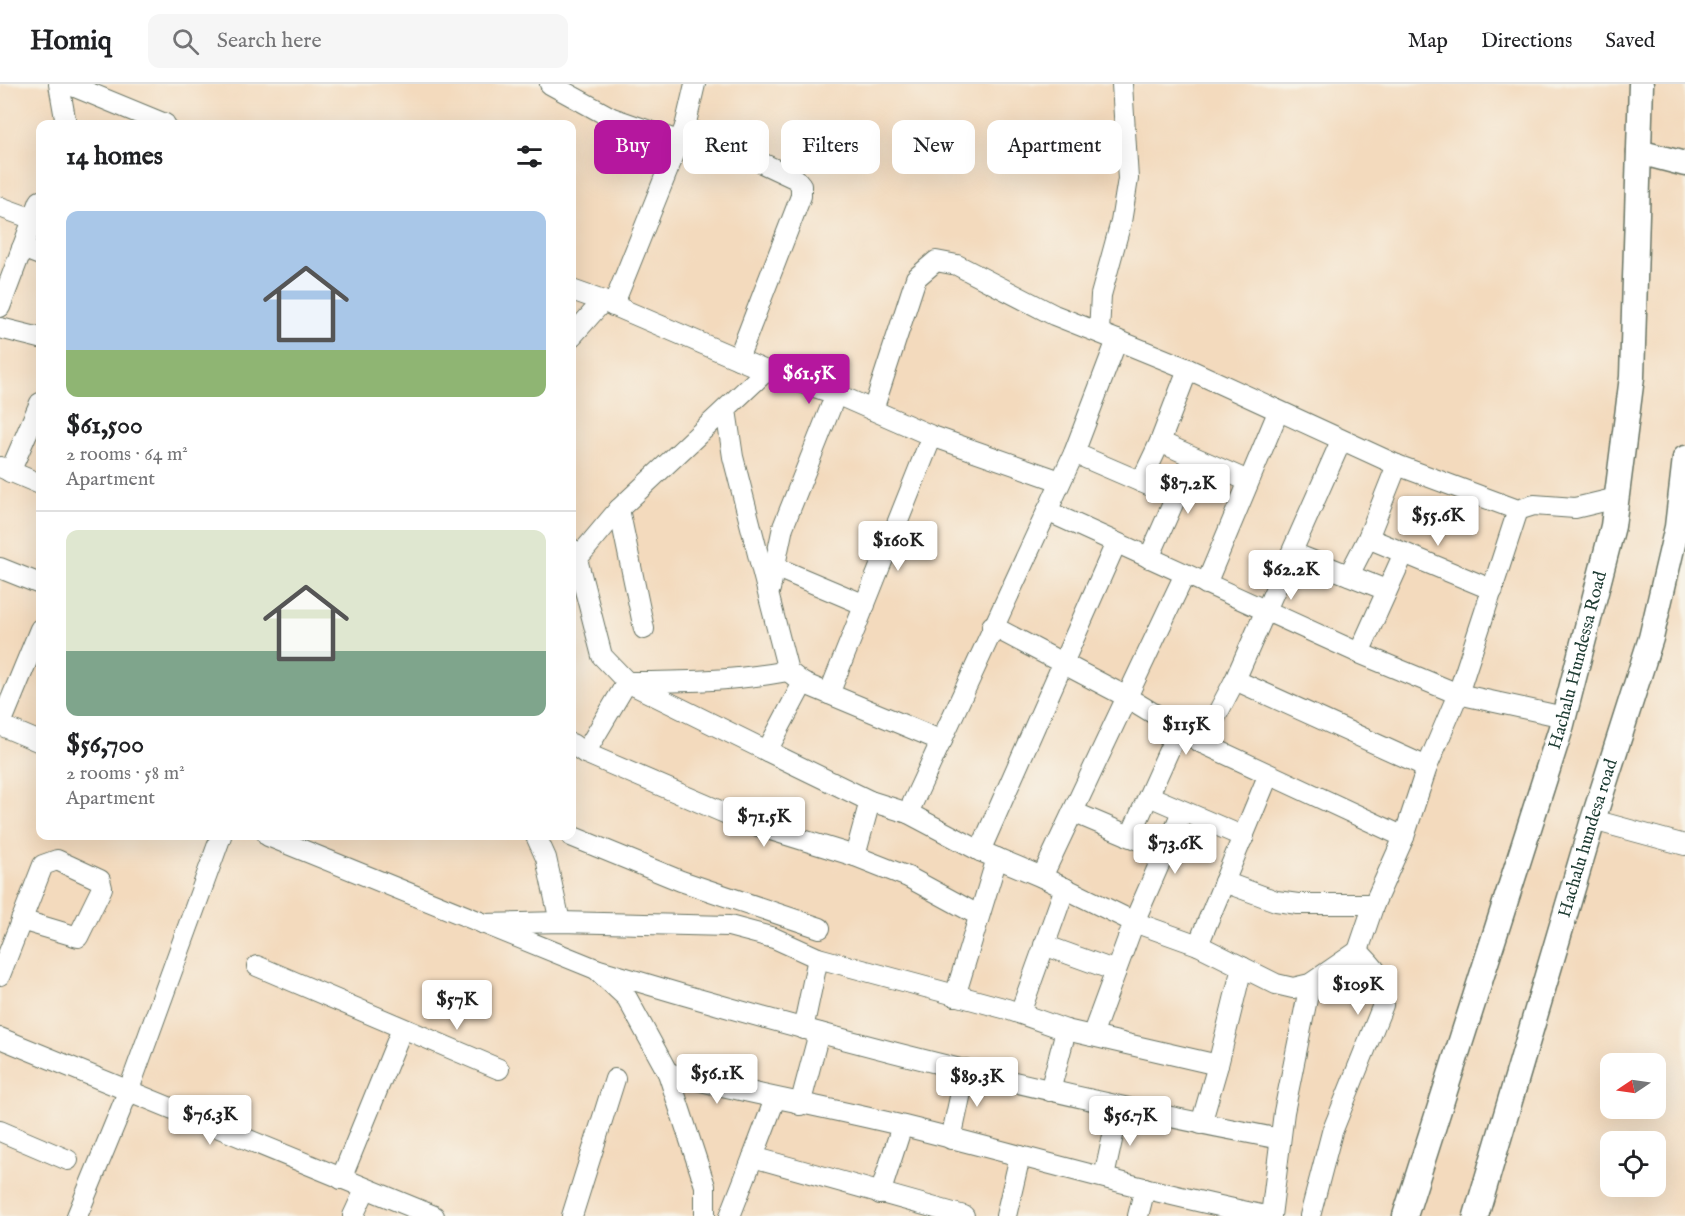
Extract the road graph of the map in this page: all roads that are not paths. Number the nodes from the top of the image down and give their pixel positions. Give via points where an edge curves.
1 (59, 84) edge
2 (68, 84) edge
3 (550, 84) edge
4 (695, 84) edge
5 (1122, 84) edge
6 (1641, 84) edge
7 (65, 120) edge
8 (155, 120) edge
9 (681, 134) junction
10 (1639, 152) junction
11 (1685, 164) edge
12 (0, 207) edge
13 (36, 211) edge
14 (33, 219) junction
15 (22, 248) junction
16 (36, 253) edge
17 (576, 291) edge
18 (1, 297) edge
19 (608, 303) junction
20 (0, 328) edge
21 (576, 332) edge
22 (1108, 336) junction
23 (36, 337) edge
24 (738, 359) junction
25 (1188, 369) junction
26 (766, 371) junction
27 (836, 394) junction
28 (726, 410) junction
29 (873, 410) junction
30 (36, 411) edge
31 (1278, 412) junction
32 (932, 436) junction
33 (1341, 441) junction
34 (1160, 442) junction
35 (1074, 453) junction
36 (1193, 458) junction
37 (1685, 458) edge
38 (1397, 465) junction
39 (5, 470) edge
40 (1060, 481) junction
41 (1248, 481) junction
42 (36, 482) edge
43 (1141, 482) junction
44 (1176, 497) junction
45 (1617, 498) junction
46 (619, 509) junction
47 (1518, 510) junction
48 (1047, 511) junction
49 (1368, 538) junction
50 (1116, 543) junction
51 (576, 552) edge
52 (1404, 553) junction
53 (1293, 554) junction
54 (1149, 558) junction
55 (576, 561) edge
56 (775, 567) junction
57 (0, 568) edge
58 (1185, 574) junction
59 (1349, 575) junction
60 (36, 582) edge
61 (1206, 584) junction
62 (1386, 590) junction
63 (1493, 590) junction
64 (769, 598) junction
65 (865, 605) junction
66 (1267, 610) junction
67 (992, 626) junction
68 (644, 629) dead end
69 (36, 639) edge
70 (1359, 652) junction
71 (1063, 664) junction
72 (796, 677) junction
73 (1235, 680) junction
74 (627, 682) junction
75 (829, 694) junction
76 (1458, 694) junction
77 (1125, 696) junction
78 (1564, 717) junction
79 (0, 725) edge
80 (1178, 730) junction
81 (36, 740) edge
82 (942, 741) junction
83 (1202, 743) junction
84 (578, 749) edge
85 (767, 751) junction
86 (1426, 767) junction
87 (1268, 776) junction
88 (1149, 796) junction
89 (870, 801) junction
90 (1074, 812) junction
91 (1182, 812) junction
92 (908, 813) junction
93 (1593, 820) junction
94 (1130, 837) junction
95 (1244, 837) junction
96 (1404, 837) junction
97 (576, 838) edge
98 (220, 840) edge
99 (278, 840) edge
100 (538, 840) edge
101 (1685, 845) edge
102 (1165, 851) junction
103 (989, 854) junction
104 (855, 856) junction
105 (1042, 877) junction
106 (1224, 882) junction
107 (1065, 888) junction
108 (1374, 904) junction
109 (978, 915) junction
110 (21, 920) dead end
111 (560, 922) junction
112 (1134, 922) junction
113 (484, 924) junction
114 (820, 928) dead end
115 (1044, 945) junction
116 (1198, 945) junction
117 (1358, 951) junction
118 (818, 958) junction
119 (257, 966) dead end
120 (1242, 967) junction
121 (596, 969) junction
122 (1116, 971) junction
123 (0, 975) edge
124 (1310, 984) junction
125 (955, 996) junction
126 (1020, 1013) junction
127 (402, 1029) junction
128 (1066, 1030) junction
129 (811, 1031) junction
130 (1092, 1036) junction
131 (0, 1038) edge
132 (1218, 1065) junction
133 (499, 1068) dead end
134 (966, 1069) junction
135 (668, 1073) junction
136 (615, 1079) dead end
137 (1050, 1091) junction
138 (128, 1092) junction
139 (775, 1100) junction
140 (800, 1105) junction
141 (1119, 1108) junction
142 (1202, 1124) junction
143 (902, 1126) junction
144 (0, 1131) edge
145 (951, 1139) junction
146 (1280, 1139) junction
147 (1020, 1155) junction
148 (753, 1157) junction
149 (68, 1160) dead end
150 (1104, 1177) junction
151 (341, 1179) junction
152 (1145, 1188) junction
153 (365, 1190) junction
154 (880, 1194) junction
155 (954, 1215) edge
156 (77, 1216) edge
157 (353, 1216) edge
158 (434, 1216) edge
159 (572, 1216) edge
160 (705, 1216) edge
161 (730, 1216) edge
162 (1006, 1216) edge
163 (1138, 1216) edge
164 (1266, 1216) edge
165 (1271, 1216) edge
166 (1310, 1216) edge
167 (1405, 1216) edge
168 (1476, 1216) edge

1 - 7 street
2 - 8 street
3 - 9 street via 612,118
4 - 9 street
5 - 22 street via 1128,179 1121,222 1101,294
6 - 10 main road, Hachalu Hundessa Road
9 - 19 street
9 - 24 street via 796,179 801,185 801,196
10 - 11 main road
10 - 45 main road, Hachalu Hundessa Road via 1632,377
12 - 14 street
13 - 14 street
14 - 15 street
15 - 16 street
15 - 18 street
17 - 19 street
19 - 21 street
19 - 24 street
20 - 23 street
22 - 25 street
22 - 29 street via 1054,315 957,266 936,261 916,278
22 - 35 street
24 - 26 street
25 - 31 street
25 - 34 street
26 - 27 street
26 - 28 street
27 - 29 street
27 - 56 street via 783,527
28 - 46 street
28 - 64 street via 733,457
29 - 32 street
30 - 39 street
31 - 33 street
31 - 41 street
32 - 40 street
32 - 65 street
33 - 38 street
33 - 53 street
34 - 36 street
34 - 43 street
35 - 40 street
35 - 43 street
36 - 41 street
36 - 44 street
37 - 93 main road, Hachalu hundesa road via 1677,527 1651,638
38 - 47 street
38 - 49 street
39 - 42 street
40 - 48 street
41 - 61 street
43 - 44 street
44 - 54 street
45 - 47 street via 1575,508 1534,505
45 - 78 main road, Hachalu Hundessa Road
46 - 51 street
46 - 68 street
47 - 63 street
48 - 50 street
48 - 67 street
49 - 52 street
49 - 59 street
50 - 54 street
50 - 71 street
52 - 62 street
52 - 63 street
53 - 59 street
53 - 66 street
54 - 58 street
55 - 74 street via 602,656
56 - 64 street
56 - 65 street
57 - 60 street
58 - 61 street
58 - 77 street
59 - 62 street
61 - 66 street
62 - 70 street
63 - 76 street
64 - 72 street
65 - 75 street
66 - 70 street
66 - 73 street
67 - 71 street
67 - 82 street
69 - 79 street
70 - 76 street
71 - 77 street
71 - 103 street
72 - 74 street
72 - 75 street
72 - 85 street
73 - 83 street
73 - 86 street
74 - 84 street
74 - 85 street
75 - 82 street
76 - 78 street
76 - 86 street
77 - 80 street
77 - 90 street
78 - 167 main road, Hachalu Hundessa Road
79 - 81 street
80 - 83 street
80 - 88 street
82 - 92 street
83 - 87 street
84 - 104 street via 748,823
85 - 89 street
86 - 96 street
87 - 95 street
87 - 96 street
88 - 91 street
88 - 94 street
89 - 92 street
89 - 104 street
90 - 94 street
90 - 105 street
91 - 95 street
91 - 102 street
92 - 103 street
93 - 101 street
93 - 168 main road, Hachalu hundesa road
94 - 102 street
95 - 106 street
96 - 108 street
97 - 114 street via 681,881
98 - 138 street
99 - 113 street
100 - 111 street via 546,858
102 - 112 street
103 - 105 street
103 - 109 street
104 - 109 street via 908,877
105 - 107 street
106 - 108 street via 1276,901
106 - 116 street
107 - 112 street
107 - 115 street
108 - 117 street
109 - 125 street
110 - 123 street
111 - 113 street
111 - 118 street via 729,926 774,938
112 - 116 street
112 - 122 street
113 - 121 street
115 - 122 street
115 - 126 street
116 - 120 street
117 - 124 street
117 - 166 street via 1378,972 1385,987 1383,1005 1332,1132
118 - 125 street
118 - 129 street
119 - 127 street
120 - 124 street via 1276,984 1293,988
120 - 132 street
121 - 129 street
121 - 135 street via 627,998
122 - 130 street
124 - 146 street
125 - 126 street
126 - 128 street
127 - 133 street
127 - 151 street
128 - 130 street
128 - 137 street
129 - 134 street
129 - 140 street
130 - 132 street
131 - 138 street
132 - 142 street
134 - 137 street
134 - 145 street
135 - 139 street
135 - 160 street via 705,1186
136 - 159 street
137 - 141 street
138 - 151 street
138 - 156 street
139 - 140 street
139 - 148 street
140 - 143 street
141 - 142 street
141 - 150 street
142 - 146 street
143 - 145 street
143 - 154 street
144 - 149 street
145 - 147 street
146 - 165 street
147 - 150 street
147 - 162 street
148 - 154 street
148 - 161 street
150 - 152 street
151 - 153 street
152 - 163 street
152 - 164 street
153 - 157 street
153 - 158 street
154 - 155 street

